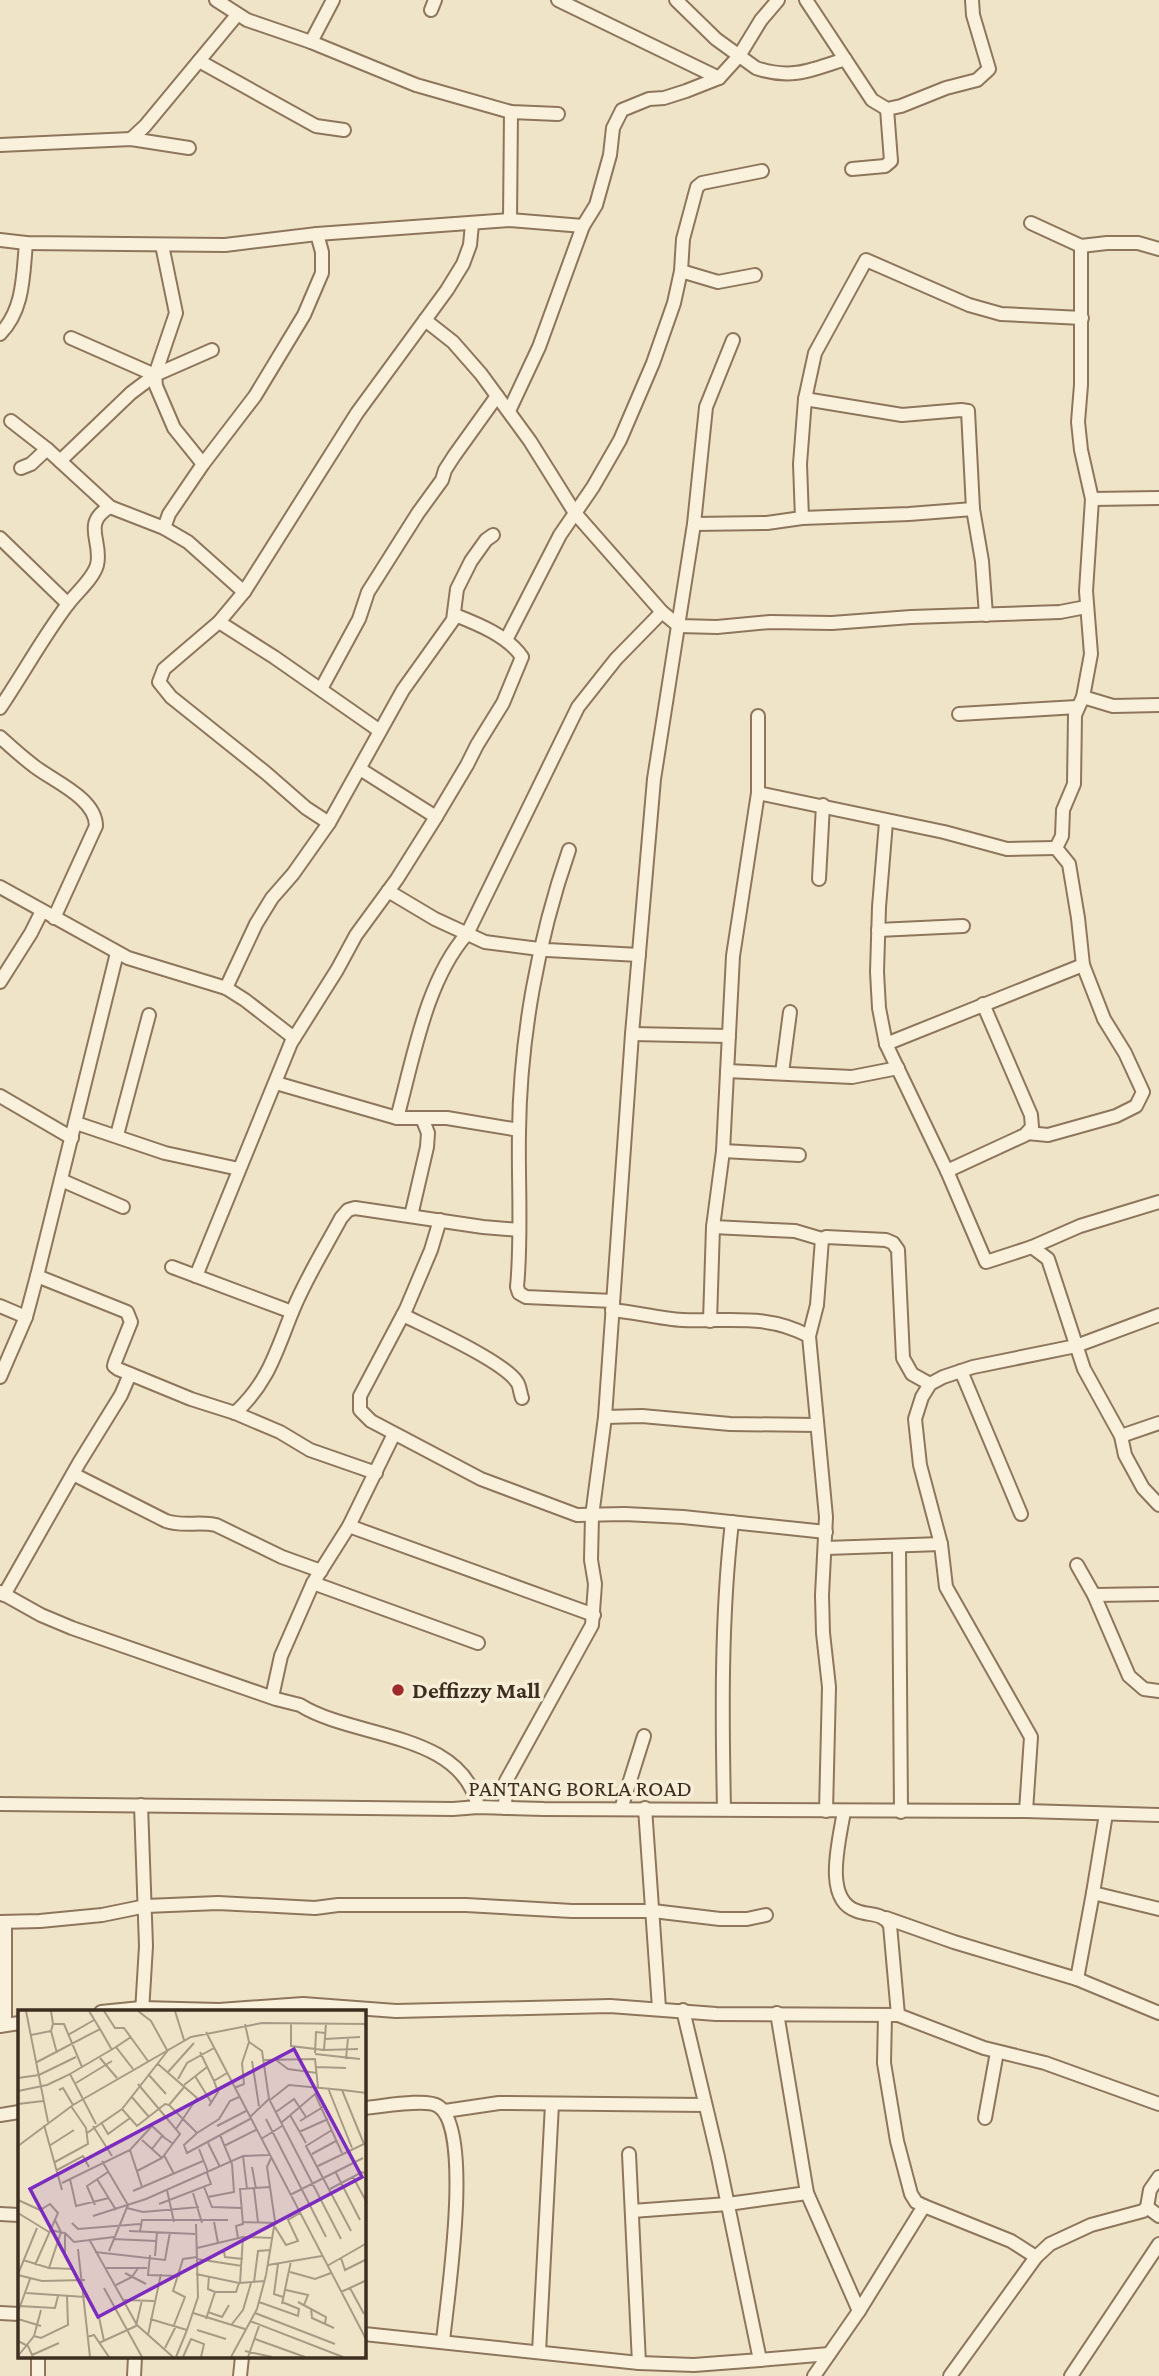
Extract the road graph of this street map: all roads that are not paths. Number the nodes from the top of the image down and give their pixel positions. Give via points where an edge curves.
1 (216, 0) edge
2 (333, 0) edge
3 (558, 0) edge
4 (676, 0) edge
5 (778, 0) edge
6 (806, 0) edge
7 (972, 0) edge
8 (237, 15) junction
9 (311, 42) junction
10 (739, 56) junction
11 (845, 59) junction
12 (199, 61) junction
13 (719, 78) junction
14 (887, 109) junction
15 (511, 112) junction
16 (558, 114) dead end
17 (344, 130) dead end
18 (131, 139) junction
19 (0, 145) edge
20 (189, 148) dead end
21 (852, 169) dead end
22 (762, 171) dead end
23 (510, 220) junction
24 (1031, 223) dead end
25 (472, 224) junction
26 (583, 226) junction
27 (317, 234) junction
28 (0, 240) edge
29 (26, 243) junction
30 (162, 245) junction
31 (1081, 246) junction
32 (1159, 248) edge
33 (681, 271) junction
34 (755, 275) dead end
35 (1082, 318) junction
36 (425, 320) junction
37 (0, 334) edge
38 (71, 338) dead end
39 (733, 340) dead end
40 (212, 350) dead end
41 (156, 375) junction
42 (497, 396) junction
43 (805, 399) junction
44 (509, 411) junction
45 (10, 421) dead end
46 (47, 449) junction
47 (60, 461) junction
48 (203, 464) junction
49 (21, 468) dead end
50 (1159, 498) edge
51 (1092, 499) junction
52 (110, 507) junction
53 (973, 509) junction
54 (575, 513) junction
55 (802, 518) junction
56 (694, 524) junction
57 (164, 528) junction
58 (493, 535) dead end
59 (0, 538) edge
60 (244, 592) junction
61 (68, 604) junction
62 (1086, 607) junction
63 (662, 612) junction
64 (455, 615) junction
65 (986, 615) junction
66 (219, 622) junction
67 (679, 626) junction
68 (506, 640) junction
69 (321, 689) junction
70 (1080, 702) junction
71 (1159, 705) edge
72 (0, 708) edge
73 (959, 713) dead end
74 (758, 716) dead end
75 (380, 731) junction
76 (0, 737) edge
77 (360, 769) junction
78 (758, 793) junction
79 (823, 805) junction
80 (436, 817) junction
81 (329, 822) junction
82 (886, 822) junction
83 (1056, 848) junction
84 (569, 850) dead end
85 (819, 878) dead end
86 (0, 887) edge
87 (388, 891) junction
88 (48, 914) junction
89 (963, 926) dead end
90 (878, 930) junction
91 (467, 934) junction
92 (542, 949) junction
93 (117, 953) junction
94 (639, 955) junction
95 (1083, 965) junction
96 (0, 982) edge
97 (226, 988) junction
98 (983, 1004) junction
99 (790, 1012) dead end
100 (149, 1015) dead end
101 (632, 1034) junction
102 (729, 1036) junction
103 (294, 1038) junction
104 (886, 1044) junction
105 (898, 1068) junction
106 (727, 1071) junction
107 (782, 1073) junction
108 (275, 1083) junction
109 (0, 1096) edge
110 (397, 1118) junction
111 (422, 1118) junction
112 (76, 1122) junction
113 (519, 1130) junction
114 (1027, 1133) junction
115 (117, 1135) junction
116 (72, 1138) junction
117 (723, 1151) junction
118 (799, 1155) dead end
119 (239, 1170) junction
120 (947, 1171) junction
121 (61, 1180) junction
122 (1159, 1202) edge
123 (122, 1207) dead end
124 (411, 1216) junction
125 (440, 1220) junction
126 (713, 1227) junction
127 (519, 1230) junction
128 (822, 1239) junction
129 (1032, 1247) junction
130 (172, 1267) dead end
131 (37, 1276) junction
132 (196, 1276) junction
133 (613, 1305) junction
134 (0, 1306) edge
135 (292, 1312) junction
136 (403, 1315) junction
137 (1159, 1315) edge
138 (26, 1317) junction
139 (710, 1321) junction
140 (809, 1336) junction
141 (1076, 1346) junction
142 (961, 1371) junction
143 (130, 1374) junction
144 (0, 1377) edge
145 (930, 1384) junction
146 (522, 1398) dead end
147 (235, 1413) junction
148 (605, 1417) junction
149 (1159, 1423) edge
150 (817, 1425) junction
151 (394, 1434) junction
152 (1121, 1436) junction
153 (376, 1473) junction
154 (73, 1474) junction
155 (1159, 1505) edge
156 (1021, 1514) dead end
157 (593, 1516) junction
158 (733, 1522) junction
159 (349, 1526) junction
160 (826, 1532) junction
161 (941, 1544) junction
162 (899, 1547) junction
163 (826, 1548) junction
164 (1077, 1565) dead end
165 (321, 1571) junction
166 (313, 1583) junction
167 (2, 1593) edge
168 (1159, 1594) edge
169 (1094, 1595) junction
170 (594, 1615) junction
171 (478, 1643) dead end
172 (1159, 1691) edge
173 (272, 1698) junction
174 (645, 1736) dead end
175 (0, 1804) edge
176 (141, 1805) junction
177 (478, 1807) junction
178 (505, 1808) junction
179 (645, 1808) junction
180 (621, 1809) junction
181 (724, 1809) junction
182 (826, 1811) junction
183 (844, 1811) junction
184 (1026, 1811) junction
185 (901, 1812) junction
186 (1106, 1814) junction
187 (1159, 1815) edge
188 (1093, 1894) junction
189 (146, 1906) junction
190 (1159, 1909) edge
191 (653, 1911) junction
192 (766, 1915) dead end
193 (886, 1918) junction
194 (3, 1922) edge
195 (1077, 1979) junction
196 (659, 2008) junction
197 (141, 2010) edge
198 (683, 2010) junction
199 (777, 2013) junction
200 (1159, 2013) edge
201 (892, 2015) junction
202 (18, 2023) edge
203 (0, 2025) edge
204 (998, 2052) junction
205 (552, 2104) junction
206 (1159, 2104) edge
207 (705, 2105) junction
208 (366, 2108) edge
209 (445, 2111) junction
210 (18, 2112) edge
211 (0, 2115) edge
212 (985, 2118) dead end
213 (629, 2154) dead end
214 (1159, 2177) edge
215 (807, 2193) junction
216 (728, 2204) junction
217 (924, 2206) junction
218 (1147, 2207) junction
219 (632, 2211) junction
220 (0, 2214) edge
221 (18, 2215) edge
222 (1159, 2216) edge
223 (1159, 2244) edge
224 (1036, 2257) junction
225 (859, 2311) junction
226 (0, 2312) edge
227 (18, 2314) edge
228 (366, 2334) edge
229 (443, 2341) junction
230 (539, 2352) junction
231 (829, 2354) junction
232 (38, 2358) edge
233 (135, 2358) edge
234 (242, 2358) edge
235 (760, 2360) junction
236 (639, 2363) junction
237 (38, 2376) edge
238 (134, 2376) edge
239 (240, 2376) edge
240 (814, 2376) edge
241 (950, 2376) edge
242 (1071, 2376) edge

1 - 8 street
2 - 9 street
3 - 13 street
4 - 10 street
5 - 10 street
6 - 11 street
7 - 14 street via 989,69 977,80
8 - 9 street
8 - 12 street
9 - 15 street via 416,85
10 - 11 street via 756,68 783,75
10 - 13 street
11 - 14 street via 873,100
12 - 17 street via 316,126
12 - 18 street
13 - 26 street via 622,110 613,128 599,195
14 - 21 street via 891,161 885,166
15 - 16 street
15 - 23 street
18 - 19 street
18 - 20 street
22 - 33 street via 697,187 683,239
23 - 25 street
23 - 26 street
24 - 31 street
25 - 27 street
25 - 36 street via 463,264
26 - 44 street via 539,347
27 - 30 street via 225,245
27 - 48 street via 322,273 304,314 255,396
28 - 29 street
29 - 30 street
29 - 37 street via 20,302
30 - 41 street via 176,313
31 - 32 street via 1138,243
31 - 35 street
33 - 34 street via 718,282
33 - 54 street via 662,337 620,440
35 - 43 street via 1001,314 969,305 866,260 814,353
35 - 51 street via 1078,422
36 - 42 street via 453,342
36 - 60 street via 357,413
38 - 41 street
39 - 56 street via 706,407
40 - 41 street
41 - 47 street
41 - 48 street via 156,386 174,428
42 - 44 street
42 - 69 street via 368,592 359,619
43 - 53 street via 902,415 966,410
43 - 55 street
44 - 54 street
45 - 46 street
46 - 47 street
46 - 49 street
47 - 52 street
48 - 57 street
50 - 51 street
51 - 62 street
52 - 57 street
52 - 61 street via 94,525 96,568
53 - 55 street
53 - 65 street
54 - 63 street
54 - 68 street
55 - 56 street
56 - 67 street
57 - 60 street via 188,542
58 - 64 street via 471,561 457,589
59 - 61 street
60 - 66 street
61 - 72 street
62 - 65 street
62 - 70 street via 1091,654
63 - 67 street
63 - 91 street via 578,707
64 - 68 street
64 - 75 street
65 - 67 street
66 - 69 street
66 - 81 street via 164,669 159,682 171,697
67 - 94 street via 654,779
68 - 80 street via 522,657 519,669
69 - 75 street
70 - 71 street
70 - 73 street
70 - 83 street via 1074,726 1074,784 1063,810 1062,836
74 - 78 street
75 - 77 street
76 - 88 street via 76,794 96,818 92,835
77 - 80 street
77 - 81 street
78 - 79 street
78 - 102 street via 733,956
79 - 82 street
79 - 85 street
80 - 87 street
81 - 97 street via 272,898
82 - 83 street via 1007,849
82 - 90 street
83 - 95 street via 1069,864
84 - 92 street
86 - 88 street
87 - 91 street
87 - 103 street
88 - 93 street
88 - 96 street
89 - 90 street
90 - 104 street via 879,1008
91 - 92 street via 485,942
91 - 110 street via 435,987
92 - 94 street
92 - 113 street via 527,1016
93 - 97 street
93 - 112 street
94 - 101 street
95 - 98 street
95 - 114 street via 1104,1019 1143,1091 1136,1106 1116,1116 1048,1135
97 - 103 street
98 - 104 street
98 - 114 street via 1031,1115 1032,1127
99 - 107 street
100 - 115 street
101 - 102 street
101 - 133 street
102 - 106 street
103 - 108 street
104 - 105 street
105 - 107 street via 862,1076
105 - 120 street
106 - 107 street
106 - 117 street
108 - 110 street
108 - 119 street
109 - 116 street
110 - 111 street
111 - 113 street
111 - 124 street via 427,1147
112 - 115 street
112 - 116 street
113 - 127 street
114 - 120 street
115 - 119 street via 165,1153
116 - 121 street
117 - 118 street
117 - 126 street
119 - 132 street
120 - 129 street via 986,1262
121 - 123 street
121 - 131 street
122 - 129 street via 1080,1226
124 - 125 street
124 - 135 street via 348,1210
125 - 127 street
125 - 136 street
126 - 128 street via 795,1231
126 - 139 street
127 - 133 street via 519,1293
128 - 140 street via 817,1305
128 - 145 street via 893,1243 898,1250 902,1358 912,1374
129 - 141 street via 1048,1259
130 - 132 street
131 - 138 street
131 - 143 street via 127,1312 131,1322 114,1366
132 - 135 street
133 - 139 street via 679,1320
133 - 148 street
134 - 138 street
135 - 147 street via 261,1385
136 - 146 street via 508,1373 518,1383
136 - 151 street via 360,1396 360,1410
137 - 141 street
138 - 144 street
139 - 140 street via 759,1319
140 - 150 street
141 - 142 street
141 - 152 street
142 - 145 street
142 - 156 street
143 - 147 street
143 - 154 street
145 - 161 street via 915,1419 920,1465
147 - 153 street via 310,1450
148 - 150 street
148 - 157 street
149 - 152 street
150 - 160 street
151 - 153 street
151 - 157 street via 481,1479 566,1512
152 - 155 street via 1125,1455 1143,1488
153 - 159 street
154 - 165 street via 166,1521 216,1525
154 - 167 street
157 - 158 street
157 - 170 street
158 - 160 street
158 - 181 street via 725,1603
159 - 165 street
159 - 170 street
160 - 163 street
161 - 162 street
161 - 184 street via 946,1587 1031,1737
162 - 163 street
162 - 185 street
163 - 182 street via 822,1595 829,1687
164 - 169 street
165 - 166 street
166 - 171 street
166 - 173 street via 281,1656
167 - 173 street via 72,1628
168 - 169 street
169 - 172 street via 1129,1676 1144,1689
170 - 178 street via 506,1781
173 - 177 street via 389,1736 450,1762 470,1782
174 - 180 street
175 - 176 street, PANTANG BORLA ROAD
176 - 177 street, PANTANG BORLA ROAD
176 - 189 street
177 - 178 street, PANTANG BORLA ROAD
178 - 180 street, PANTANG BORLA ROAD
179 - 180 street, PANTANG BORLA ROAD
179 - 181 street, PANTANG BORLA ROAD
179 - 191 street
181 - 182 street, PANTANG BORLA ROAD
182 - 183 street, PANTANG BORLA ROAD
183 - 185 street, PANTANG BORLA ROAD
183 - 193 street via 835,1878 840,1898 855,1911
184 - 185 street, PANTANG BORLA ROAD
184 - 186 street, PANTANG BORLA ROAD
186 - 187 street, PANTANG BORLA ROAD
186 - 188 street
188 - 190 street
188 - 195 street
189 - 191 street via 426,1904
189 - 194 street via 102,1915
189 - 197 street
191 - 192 street via 720,1919
191 - 196 street
193 - 195 street
193 - 201 street
194 - 203 street via 5,2019
195 - 200 street
196 - 197 street via 396,2011 303,2004
196 - 198 street
198 - 199 street
198 - 207 street
199 - 201 street
199 - 215 street
201 - 204 street
201 - 217 street via 884,2063 897,2141 911,2194
202 - 203 street
204 - 206 street via 1045,2063
204 - 212 street
205 - 207 street
205 - 209 street via 493,2103
205 - 230 street
207 - 216 street
208 - 209 street via 430,2103
209 - 229 street via 454,2131 456,2211
210 - 211 street
213 - 219 street
214 - 218 street via 1150,2190
215 - 216 street
215 - 225 street
216 - 219 street
216 - 235 street
217 - 224 street via 1011,2241
217 - 225 street
218 - 222 street
218 - 224 street via 1082,2229 1050,2244
219 - 236 street
220 - 221 street
223 - 242 street
224 - 241 street
225 - 231 street
226 - 227 street
228 - 229 street
229 - 230 street
230 - 236 street
231 - 235 street
231 - 240 street
232 - 237 street
233 - 238 street
234 - 239 street
235 - 236 street

